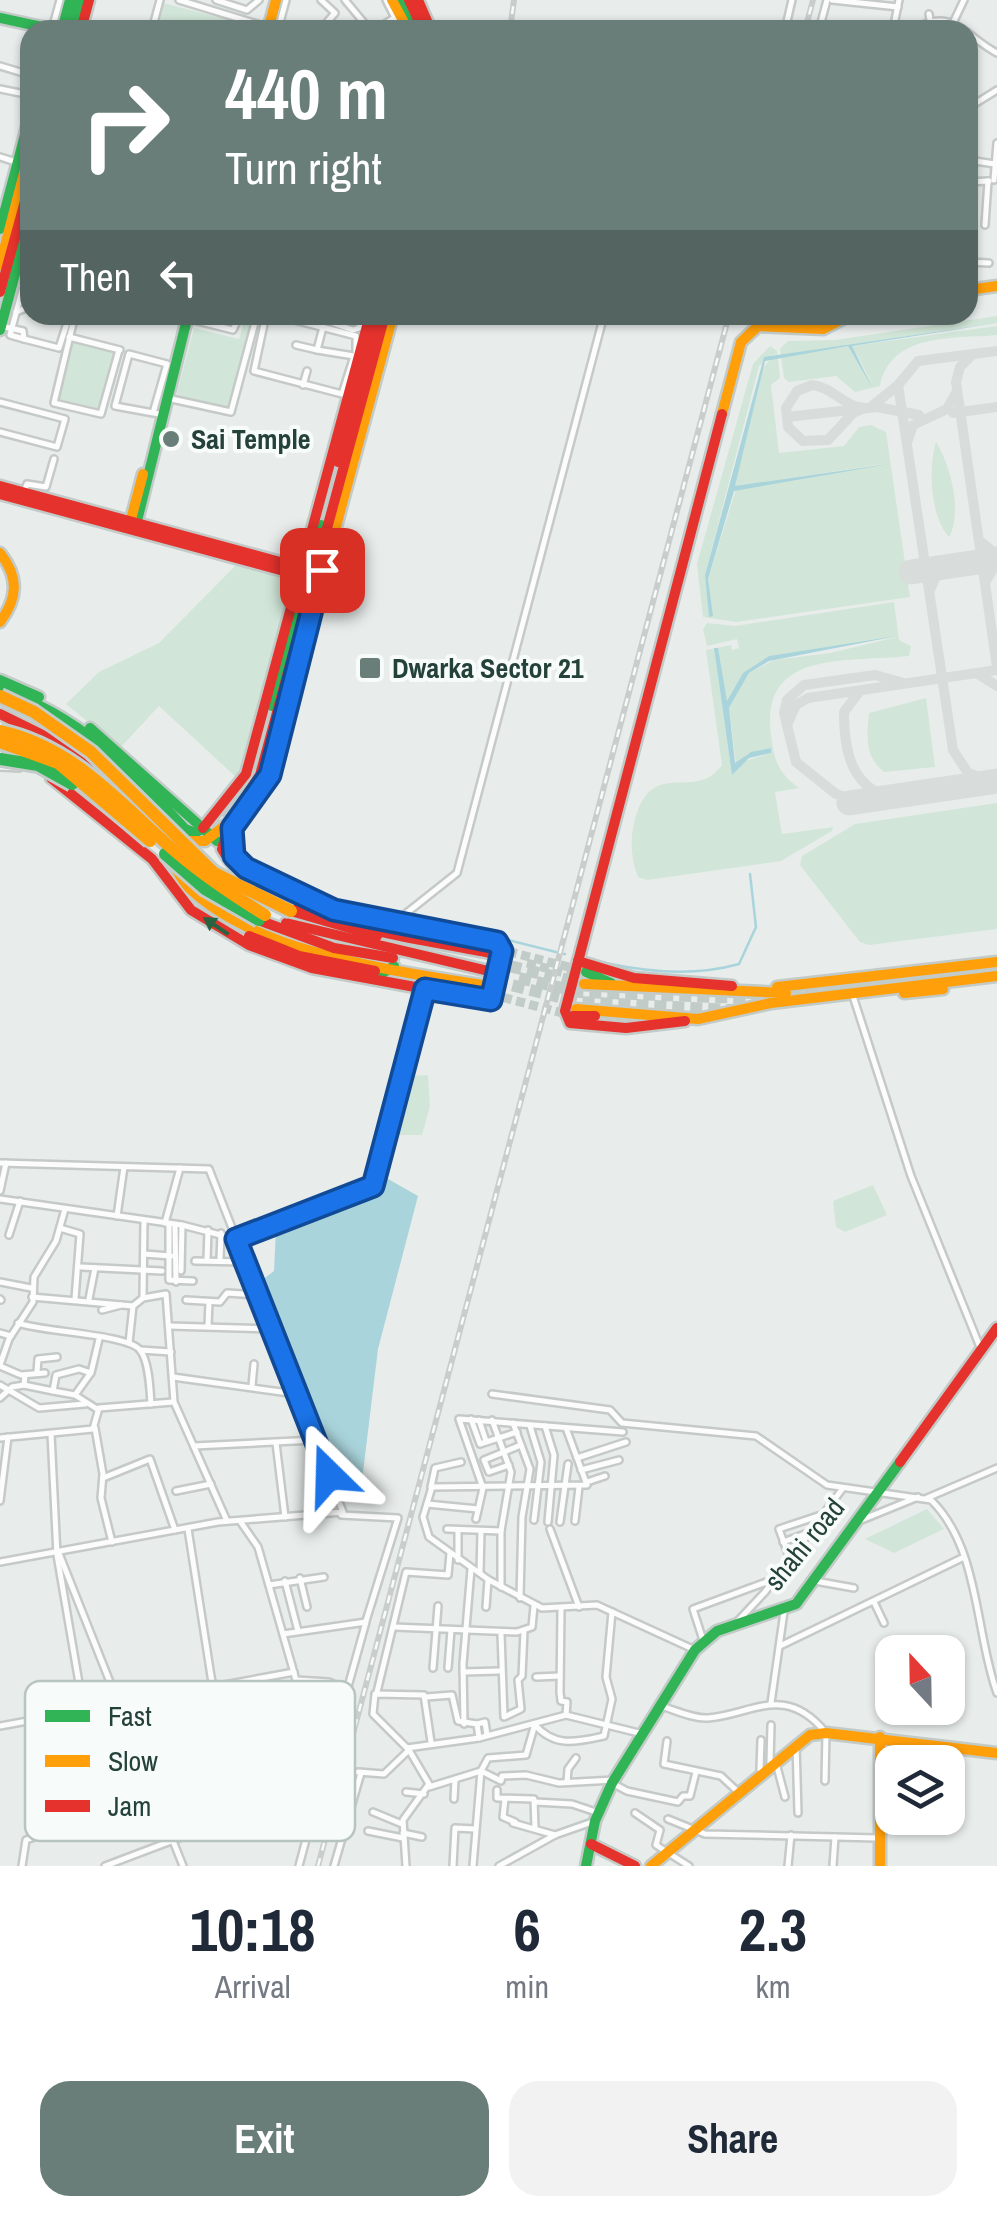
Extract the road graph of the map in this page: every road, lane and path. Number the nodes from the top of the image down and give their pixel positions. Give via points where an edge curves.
1 (179, 0) edge
2 (216, 0) edge
3 (259, 0) edge
4 (321, 0) edge
5 (344, 0) edge
6 (358, 0) edge
7 (389, 0) edge
8 (829, 0) edge
9 (954, 0) edge
10 (963, 1) edge
11 (898, 4) edge
12 (351, 6) junction
13 (930, 14) dead end
14 (396, 17) junction
15 (243, 20) edge
16 (329, 20) edge
17 (363, 20) edge
18 (390, 20) edge
19 (399, 20) edge
20 (931, 20) edge
21 (997, 90) edge
22 (994, 98) edge
23 (997, 143) edge
24 (996, 164) edge
25 (20, 170) edge
26 (20, 173) edge
27 (993, 180) edge
28 (984, 225) dead end
29 (0, 229) edge
30 (20, 242) edge
31 (978, 262) edge
32 (988, 263) dead end
33 (0, 266) edge
34 (0, 292) edge
35 (20, 294) edge
36 (20, 298) edge
37 (20, 310) edge
38 (16, 312) junction
39 (71, 325) edge
40 (184, 325) edge
41 (184, 325) edge
42 (211, 325) edge
43 (235, 325) edge
44 (254, 325) edge
45 (264, 325) edge
46 (315, 325) edge
47 (337, 325) edge
48 (362, 325) edge
49 (368, 325) edge
50 (370, 325) edge
51 (390, 325) edge
52 (601, 325) edge
53 (831, 325) edge
54 (323, 327) junction
55 (4, 328) edge
56 (68, 332) junction
57 (296, 346) dead end
58 (119, 350) junction
59 (317, 350) junction
60 (356, 356) junction
61 (173, 363) junction
62 (307, 371) dead end
63 (303, 385) junction
64 (166, 398) junction
65 (0, 402) edge
66 (156, 414) junction
67 (0, 432) edge
68 (54, 459) dead end
69 (0, 486) edge
70 (24, 493) junction
71 (0, 494) edge
72 (133, 526) junction
73 (0, 553) edge
74 (308, 573) junction
75 (0, 622) edge
76 (0, 680) edge
77 (0, 692) edge
78 (0, 706) edge
79 (0, 714) edge
80 (277, 714) junction
81 (0, 731) edge
82 (0, 741) edge
83 (0, 759) edge
84 (0, 767) edge
85 (37, 769) junction
86 (109, 778) junction
87 (127, 821) junction
88 (159, 828) junction
89 (204, 828) junction
90 (182, 836) junction
91 (218, 842) junction
92 (266, 913) junction
93 (398, 928) junction
94 (249, 936) tunnel mouth
95 (392, 965) junction
96 (494, 971) junction
97 (997, 972) edge
98 (583, 974) junction
99 (425, 989) junction
100 (853, 996) junction
101 (574, 1012) tunnel mouth
102 (698, 1019) junction
103 (3, 1163) edge
104 (124, 1167) junction
105 (180, 1167) junction
106 (0, 1191) edge
107 (0, 1199) edge
108 (20, 1201) junction
109 (66, 1209) junction
110 (117, 1216) junction
111 (144, 1220) junction
112 (173, 1224) junction
113 (60, 1228) junction
114 (208, 1230) junction
115 (221, 1233) junction
116 (9, 1235) dead end
117 (236, 1239) junction
118 (144, 1254) junction
119 (175, 1256) junction
120 (220, 1259) junction
121 (207, 1260) junction
122 (195, 1261) dead end
123 (245, 1262) junction
124 (81, 1267) junction
125 (95, 1268) junction
126 (144, 1271) junction
127 (162, 1271) dead end
128 (181, 1271) dead end
129 (193, 1281) dead end
130 (0, 1282) edge
131 (30, 1288) junction
132 (258, 1295) junction
133 (32, 1298) junction
134 (143, 1298) junction
135 (75, 1300) junction
136 (89, 1300) junction
137 (186, 1300) dead end
138 (209, 1302) junction
139 (122, 1306) junction
140 (133, 1306) junction
141 (102, 1310) dead end
142 (18, 1322) junction
143 (170, 1326) junction
144 (208, 1326) junction
145 (997, 1328) edge
146 (270, 1329) junction
147 (0, 1334) edge
148 (10, 1336) junction
149 (99, 1339) junction
150 (129, 1342) junction
151 (140, 1350) junction
152 (981, 1350) junction
153 (171, 1352) junction
154 (56, 1357) dead end
155 (254, 1364) dead end
156 (0, 1365) edge
157 (91, 1373) junction
158 (25, 1376) junction
159 (173, 1378) junction
160 (0, 1385) edge
161 (24, 1385) junction
162 (252, 1387) junction
163 (52, 1391) junction
164 (6, 1392) junction
165 (296, 1394) junction
166 (492, 1394) dead end
167 (75, 1395) junction
168 (0, 1398) edge
169 (174, 1402) junction
170 (86, 1404) junction
171 (151, 1404) junction
172 (97, 1409) junction
173 (471, 1419) junction
174 (480, 1420) junction
175 (492, 1420) junction
176 (513, 1423) junction
177 (530, 1424) junction
178 (546, 1426) junction
179 (96, 1428) junction
180 (566, 1428) junction
181 (516, 1432) junction
182 (623, 1432) dead end
183 (52, 1434) junction
184 (4, 1437) edge
185 (498, 1438) junction
186 (315, 1440) junction
187 (276, 1442) junction
188 (486, 1442) junction
189 (626, 1442) dead end
190 (521, 1444) junction
191 (194, 1446) junction
192 (504, 1452) junction
193 (577, 1458) junction
194 (620, 1460) dead end
195 (461, 1462) dead end
196 (568, 1464) dead end
197 (509, 1465) junction
198 (997, 1468) edge
199 (582, 1470) junction
200 (605, 1476) dead end
201 (103, 1478) junction
202 (586, 1482) junction
203 (211, 1484) junction
204 (432, 1487) junction
205 (483, 1488) junction
206 (508, 1488) junction
207 (539, 1488) junction
208 (554, 1488) junction
209 (567, 1488) junction
210 (580, 1488) junction
211 (842, 1488) junction
212 (526, 1489) junction
213 (878, 1491) junction
214 (176, 1492) dead end
215 (924, 1497) junction
216 (0, 1501) edge
217 (426, 1504) junction
218 (478, 1509) junction
219 (824, 1514) junction
220 (342, 1515) junction
221 (286, 1517) junction
222 (476, 1519) dead end
223 (534, 1520) dead end
224 (227, 1521) junction
225 (240, 1521) junction
226 (575, 1521) dead end
227 (560, 1522) dead end
228 (853, 1523) junction
229 (188, 1528) junction
230 (447, 1529) dead end
231 (176, 1530) junction
232 (458, 1530) junction
233 (480, 1530) junction
234 (501, 1531) junction
235 (810, 1532) junction
236 (112, 1542) junction
237 (783, 1542) junction
238 (58, 1551) junction
239 (450, 1553) junction
240 (963, 1558) junction
241 (790, 1559) junction
242 (458, 1560) junction
243 (0, 1562) edge
244 (471, 1569) junction
245 (480, 1574) junction
246 (324, 1577) dead end
247 (300, 1578) junction
248 (775, 1578) junction
249 (285, 1580) junction
250 (488, 1580) junction
251 (812, 1580) junction
252 (268, 1585) junction
253 (501, 1588) junction
254 (854, 1588) dead end
255 (520, 1598) junction
256 (874, 1602) junction
257 (438, 1606) dead end
258 (534, 1606) junction
259 (579, 1606) junction
260 (307, 1607) dead end
261 (486, 1607) dead end
262 (561, 1610) junction
263 (612, 1612) junction
264 (784, 1612) junction
265 (366, 1621) junction
266 (884, 1623) dead end
267 (734, 1625) junction
268 (393, 1626) junction
269 (436, 1629) junction
270 (451, 1630) junction
271 (298, 1631) junction
272 (524, 1631) junction
273 (465, 1632) junction
274 (283, 1634) junction
275 (501, 1634) junction
276 (699, 1646) junction
277 (780, 1646) junction
278 (433, 1668) dead end
279 (448, 1668) dead end
280 (501, 1670) junction
281 (294, 1672) junction
282 (463, 1672) junction
283 (536, 1676) dead end
284 (560, 1676) junction
285 (79, 1681) edge
286 (112, 1681) edge
287 (215, 1681) edge
288 (250, 1681) edge
289 (298, 1681) edge
290 (298, 1681) edge
291 (325, 1681) edge
292 (351, 1681) edge
293 (377, 1692) junction
294 (997, 1693) edge
295 (426, 1697) junction
296 (770, 1704) junction
297 (661, 1706) junction
298 (566, 1715) junction
299 (25, 1722) edge
300 (535, 1722) junction
301 (464, 1724) junction
302 (476, 1724) junction
303 (770, 1725) dead end
304 (0, 1726) edge
305 (606, 1726) junction
306 (826, 1732) junction
307 (639, 1733) junction
308 (487, 1736) junction
309 (478, 1738) junction
310 (760, 1740) dead end
311 (880, 1740) junction
312 (667, 1741) dead end
313 (431, 1742) junction
314 (796, 1744) junction
315 (408, 1749) junction
316 (997, 1756) edge
317 (576, 1758) dead end
318 (768, 1765) junction
319 (481, 1771) junction
320 (696, 1772) junction
321 (455, 1780) junction
322 (501, 1781) junction
323 (613, 1781) junction
324 (825, 1781) dead end
325 (567, 1782) junction
326 (355, 1787) edge
327 (429, 1787) junction
328 (479, 1790) junction
329 (497, 1790) junction
330 (737, 1791) junction
331 (406, 1792) dead end
332 (424, 1794) junction
333 (785, 1796) dead end
334 (454, 1799) dead end
335 (505, 1799) junction
336 (535, 1802) junction
337 (374, 1812) dead end
338 (635, 1814) dead end
339 (798, 1814) dead end
340 (597, 1817) junction
341 (668, 1820) dead end
342 (402, 1824) junction
343 (535, 1828) junction
344 (692, 1829) junction
345 (368, 1830) dead end
346 (475, 1830) junction
347 (403, 1835) junction
348 (791, 1835) junction
349 (422, 1836) dead end
350 (555, 1836) junction
351 (835, 1837) junction
352 (881, 1838) junction
353 (26, 1841) edge
354 (171, 1841) edge
355 (174, 1841) edge
356 (306, 1841) edge
357 (341, 1841) edge
358 (590, 1844) junction
359 (667, 1852) junction
360 (22, 1866) edge
361 (105, 1866) edge
362 (183, 1866) edge
363 (299, 1866) edge
364 (334, 1866) edge
365 (406, 1866) edge
366 (453, 1866) edge
367 (473, 1866) edge
368 (499, 1866) edge
369 (586, 1866) edge
370 (635, 1866) edge
371 (651, 1866) edge
372 (689, 1866) edge
373 (788, 1866) edge
374 (833, 1866) edge
375 (880, 1866) edge

1 - 15 street
2 - 3 street via 247,10
4 - 16 street via 335,13
5 - 12 street
6 - 12 street
7 - 14 street
8 - 11 street
9 - 10 street
12 - 17 street
13 - 20 street
14 - 18 street
14 - 19 street
21 - 22 street
23 - 24 street
24 - 27 street
25 - 29 main road
26 - 33 main road
27 - 28 street
30 - 34 main road
31 - 32 street
35 - 55 main road
36 - 38 street
37 - 38 street
38 - 55 street
39 - 56 street
40 - 64 main road
41 - 61 main road
42 - 43 street
44 - 64 street via 231,412
45 - 63 street via 253,370
46 - 54 street
47 - 48 street via 353,330
49 - 60 main road
50 - 74 main road
51 - 80 main road
52 - 93 street via 457,873
53 - 98 main road via 758,326 742,342
54 - 59 street
54 - 60 street via 356,336
55 - 56 street via 59,348
56 - 58 street
56 - 58 street via 53,401 102,413
57 - 59 street
58 - 61 street
59 - 60 street
60 - 63 street via 344,394
60 - 74 main road
61 - 64 main road
62 - 63 street
64 - 66 main road
64 - 72 main road
65 - 67 street via 65,419 57,446
66 - 66 street via 115,406 129,354 167,364
66 - 72 main road
68 - 70 street via 46,487 27,484
69 - 70 main road
70 - 72 main road
71 - 72 main road
72 - 74 main road
73 - 75 main road via 16,587
74 - 80 main road
74 - 89 main road via 246,774
76 - 89 main road via 86,725
77 - 90 main road, bridge via 69,730
77 - 90 main road, bridge via 48,712 92,742
77 - 90 main road via 33,699 74,723 158,800
78 - 86 main road via 48,728
79 - 86 main road via 63,745
80 - 91 main road via 254,789
80 - 93 main road via 270,775 232,828 234,856 322,906
81 - 92 main road, bridge via 50,746 210,880
82 - 85 main road
82 - 87 main road, bridge via 58,763
83 - 87 main road, bridge via 52,772
84 - 85 street
95 -> 85 main road via 299,965 229,935 178,897 152,859
86 - 88 main road
87 - 92 main road, bridge via 205,890
88 - 90 main road
88 - 95 main road via 176,874 242,922 298,948
89 - 90 main road
89 - 91 main road
90 - 91 main road via 194,845
90 - 92 main road, bridge
91 - 93 main road via 232,870 278,898
92 - 95 main road via 334,948
92 - 95 main road, bridge via 290,911 388,939
93 - 96 main road via 476,950
93 - 99 main road via 501,944 491,1000
94 - 95 main road via 299,956
95 - 96 main road
95 - 96 main road
95 - 99 main road
97 - 98 main road via 762,988
97 - 98 main road via 789,993 613,984
97 - 100 main road via 980,980
98 - 102 main road via 565,1011 570,1023 626,1028
99 - 117 street via 373,1186
100 - 102 main road via 771,1003
100 - 152 street via 911,1176
101 - 102 main road
103 - 104 street
103 - 106 street
104 - 105 street
104 - 110 street
105 - 112 street
105 - 117 street via 204,1166 212,1173
107 - 108 street
108 - 109 street
108 - 116 street
109 - 110 street
109 - 113 street
110 - 111 street
111 - 112 street
111 - 118 street
112 - 114 street
112 - 119 street
112 - 119 street
113 - 124 street via 79,1232
113 - 131 street
114 - 115 street
114 - 121 street
115 - 117 street
115 - 120 street
117 - 123 street
118 - 119 street
118 - 126 street
119 - 128 street
119 - 129 street via 170,1280
120 - 121 street
120 - 123 street
121 - 122 street
123 - 132 street
124 - 125 street
124 - 135 street
125 - 126 street
125 - 136 street
126 - 127 street
126 - 134 street
130 - 131 street
131 - 133 street
132 - 138 street via 227,1293
132 - 146 street
133 - 135 street
133 - 142 street
134 - 140 street
134 - 143 street via 167,1295
135 - 136 street
136 - 139 street
137 - 138 street
138 - 144 street
139 - 140 street
139 - 141 street
140 - 150 street
142 - 148 street
142 - 149 street
143 - 144 street
143 - 153 street
144 - 146 street
145 - 152 main road, shahi road
146 - 165 street
147 - 148 street
148 - 156 street
149 - 150 street
149 - 157 street
150 - 151 street
151 - 153 street
151 - 171 street
152 - 213 main road, shahi road
153 - 159 street
154 - 158 street via 38,1359 41,1372
155 - 162 street
156 - 158 street
157 - 163 street via 79,1369 56,1376
157 - 167 street
158 - 161 street
159 - 162 street
159 - 169 street
160 - 164 street
161 - 163 street
161 - 164 street
162 - 165 street
163 - 167 street
164 - 168 street
164 - 170 street via 39,1408
165 - 186 street
166 - 211 street via 610,1410 622,1424 756,1436 814,1478
167 - 170 street
169 - 171 street
169 - 191 street
170 - 172 street
171 - 172 street
172 - 179 street
173 - 174 street
173 - 188 street via 479,1443
173 - 205 street via 458,1421
174 - 175 street
174 - 188 street
175 - 176 street
175 - 185 street
176 - 177 street
176 - 181 street
177 - 178 street
177 - 207 street via 541,1462
178 - 180 street
178 - 208 street
179 - 183 street
179 - 201 street
180 - 182 street
180 - 193 street
181 - 185 street
181 - 190 street
183 - 184 street
183 - 238 street
184 - 216 street
185 - 188 street
185 - 192 street
186 - 187 street
186 - 220 street
187 - 191 street
187 - 221 street
189 - 193 street
190 - 192 street
190 - 212 street via 530,1469
191 - 203 street
192 - 197 street
192 - 197 street via 484,1459 487,1470
193 - 199 street
194 - 199 street
195 - 204 street via 434,1468
196 - 209 street
197 - 206 street
198 - 215 street
199 - 202 street
200 - 202 street
201 - 231 street via 150,1459
201 - 236 street
202 - 210 street
203 - 214 street
203 - 224 street
204 - 205 street
204 - 217 street
205 - 206 street
205 - 218 street
206 - 212 street
206 - 234 street
207 - 208 street
207 - 212 street
207 - 223 street
208 - 209 street
208 - 259 street via 549,1526
209 - 210 street
209 - 227 street
210 - 226 street
211 - 213 street
211 - 219 street
212 - 255 street
213 - 215 street
213 - 228 main road, shahi road
215 - 228 street
215 - 240 street via 938,1508
217 - 218 street
217 - 239 street via 430,1537
218 - 222 street
219 - 235 street
219 - 237 street via 779,1528
220 - 221 street
220 - 265 street via 398,1518
221 - 225 street
224 - 225 street
224 - 229 street
225 - 252 street via 256,1542
228 - 251 main road, shahi road
229 - 231 street
229 - 287 street
230 - 232 street
231 - 236 street
232 - 233 street
232 - 242 street
233 - 234 street
233 - 245 street
234 - 253 street
235 - 237 street
235 - 241 street
236 - 238 street
237 - 241 street
238 - 243 street
238 - 285 street
238 - 286 street
239 - 242 street
239 - 268 street via 448,1574 406,1572
240 - 256 street
240 - 294 street via 976,1586 985,1658
241 - 248 street
242 - 244 street
244 - 245 street
244 - 273 street
245 - 250 street
246 - 247 street
247 - 249 street
247 - 260 street
248 - 267 street
248 - 276 street via 692,1609
249 - 252 street
249 - 271 street
250 - 253 street
250 - 261 street
251 - 254 street
251 - 264 main road, shahi road
252 - 274 street
253 - 255 street
255 - 258 street
256 - 266 street
256 - 277 street
257 - 269 street
258 - 262 street
258 - 272 street via 532,1628
259 - 262 street
259 - 263 street
262 - 284 street
263 - 276 street
263 - 305 street
264 - 267 main road, shahi road
264 - 277 street
265 - 271 street
265 - 292 street
267 - 276 main road, shahi road
268 - 269 street
268 - 293 street
269 - 270 street
269 - 278 street
270 - 273 street
270 - 279 street
271 - 274 street
272 - 275 street
272 - 280 street via 521,1709 504,1717
273 - 275 street
273 - 282 street
274 - 281 street
275 - 280 street
276 - 297 main road
277 - 296 street
280 - 282 street
281 - 288 street
281 - 290 street
282 - 301 street
283 - 284 street
284 - 298 street
289 - 291 street
293 - 295 street
293 - 315 street via 372,1711
295 - 301 street via 452,1695
295 - 313 street
296 - 297 street via 705,1718
296 - 306 street via 806,1716
297 - 307 main road
298 - 300 street
298 - 305 street
299 - 304 street
300 - 305 street via 548,1739 570,1743 603,1736
300 - 308 street
300 - 319 street via 526,1755 488,1758
301 - 302 street
302 - 308 street via 485,1722
302 - 309 street
303 - 318 street
305 - 307 street
306 - 311 main road
306 - 314 main road
306 - 324 street
307 - 323 main road
308 - 309 street
309 - 313 street
310 - 318 street
311 - 316 main road
311 - 352 main road
312 - 320 street via 662,1763
313 - 315 street
314 - 318 main road
314 - 339 street
315 - 326 street via 384,1774 359,1772
315 - 327 street
317 - 325 street
318 - 330 main road
318 - 333 street
319 - 321 street
319 - 322 street
319 - 328 street
320 - 323 street via 690,1796 678,1802 627,1791
320 - 330 street via 722,1776
321 - 327 street
321 - 334 street
322 - 325 street via 520,1775
322 - 329 street
323 - 325 street
323 - 340 main road
327 - 332 street
328 - 329 street
328 - 346 street
329 - 335 street
330 - 344 main road
331 - 332 street
332 - 342 street
335 - 336 street
335 - 343 street via 503,1817
336 - 340 street via 572,1804
336 - 343 street
337 - 342 street
338 - 359 street via 659,1830 656,1843
340 - 350 street
340 - 358 main road
341 - 344 street
342 - 347 street
343 - 350 street
344 - 348 street
344 - 359 main road
345 - 347 street
346 - 366 street via 454,1828
346 - 367 street
347 - 349 street
347 - 365 street
348 - 351 street
348 - 373 street
350 - 368 street
351 - 352 street
351 - 374 street
352 - 375 main road
353 - 360 street
354 - 361 street
355 - 362 street
356 - 363 street
357 - 364 street
358 - 369 main road
358 - 370 main road
359 - 371 main road
359 - 372 street

